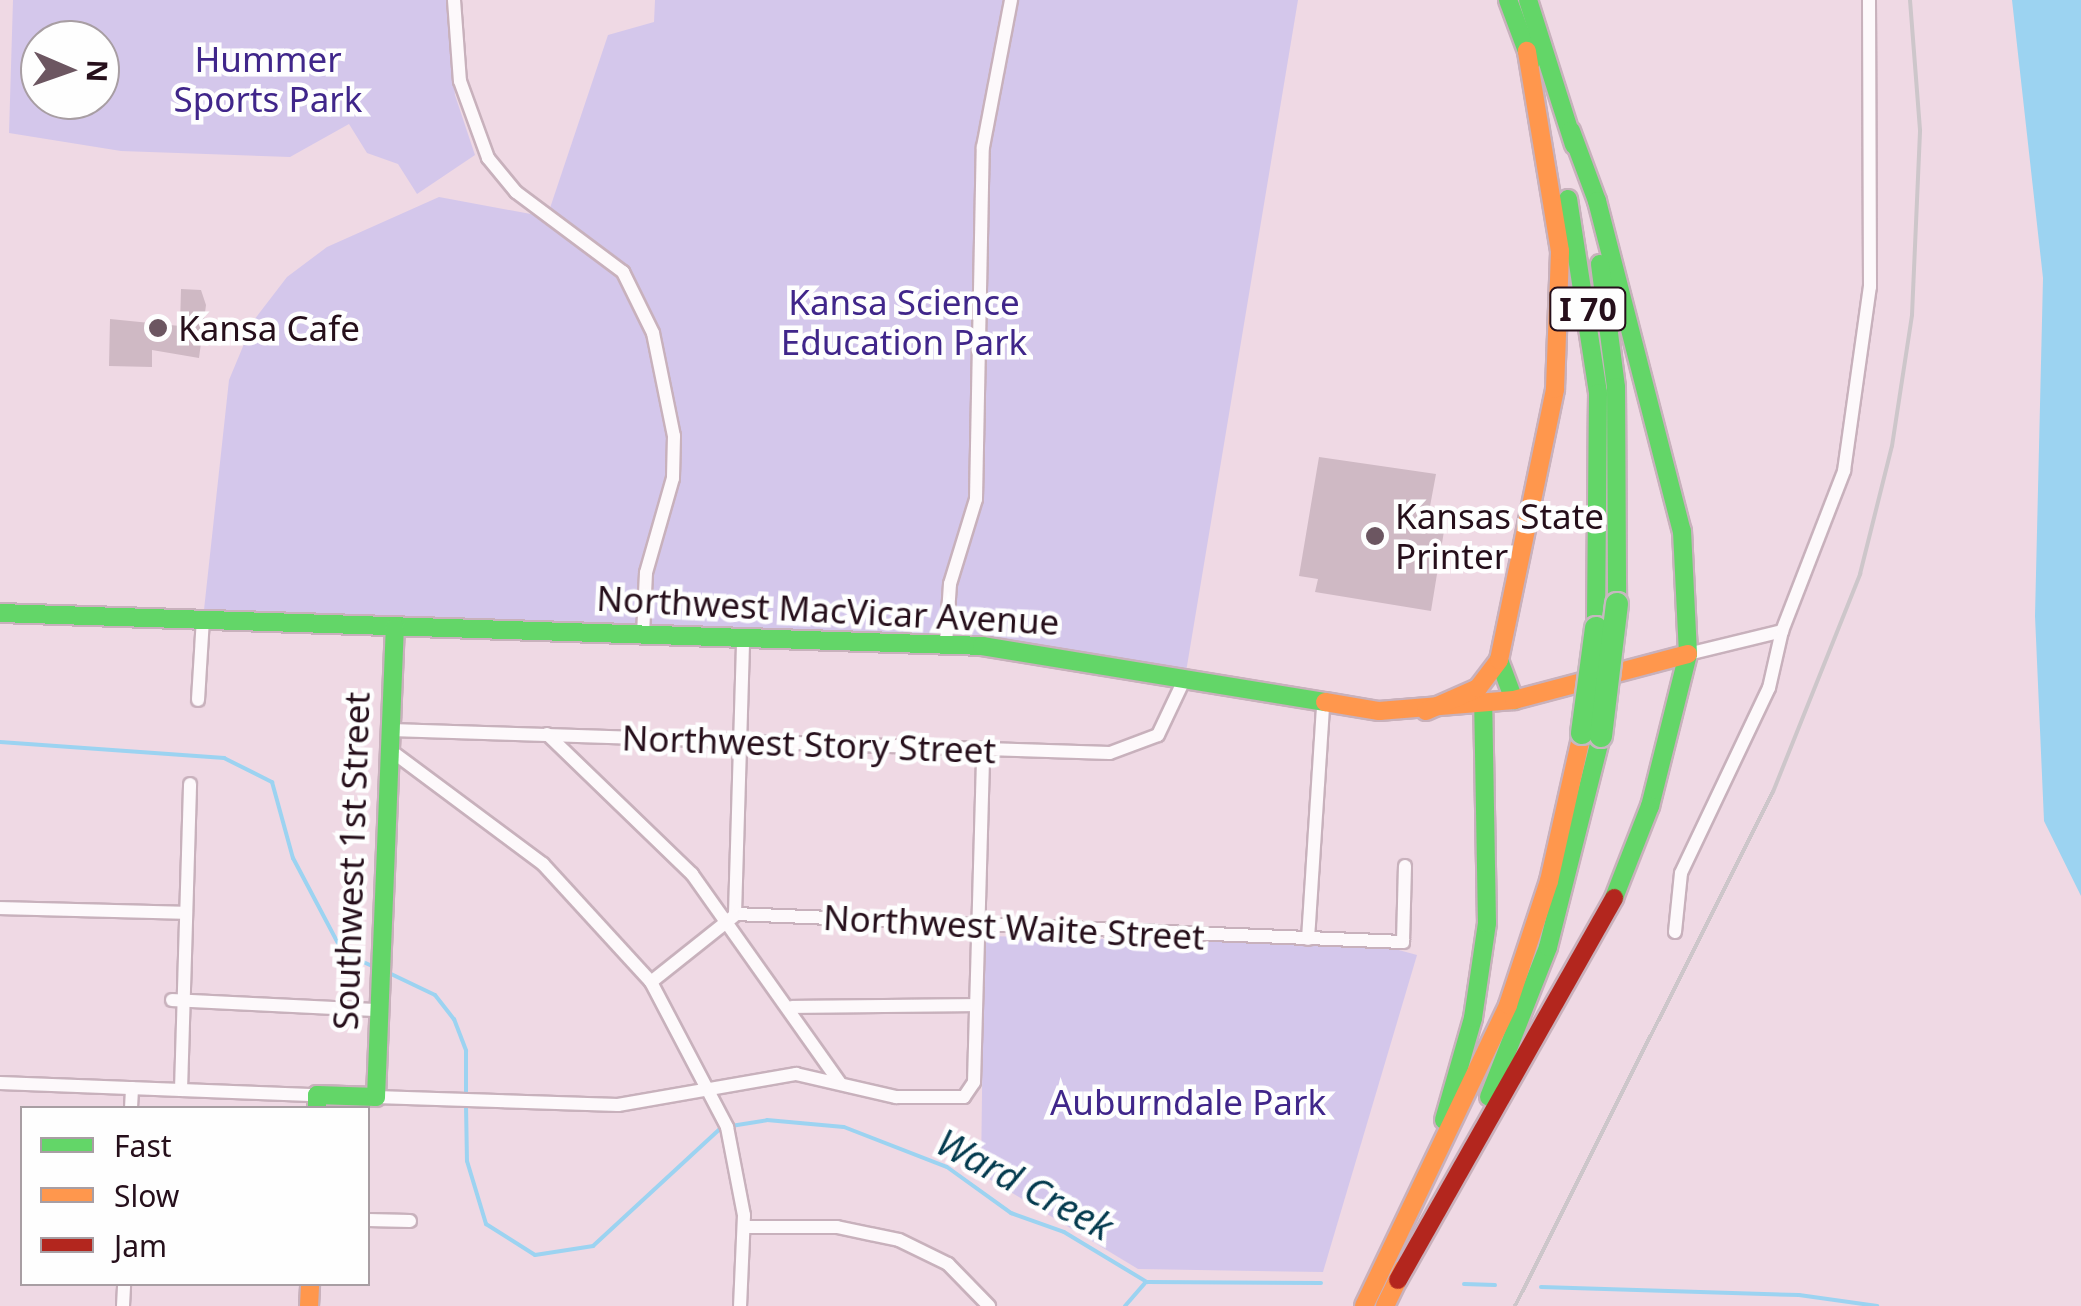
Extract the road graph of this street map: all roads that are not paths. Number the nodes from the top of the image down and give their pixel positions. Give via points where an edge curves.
1 (454, 0) edge
2 (1011, 0) edge
3 (1508, 0) edge
4 (1528, 0) edge
5 (1869, 0) edge
6 (1527, 51) junction
7 (1570, 130) junction
8 (0, 613) edge
9 (203, 619) junction
10 (394, 627) junction
11 (1782, 630) junction
12 (643, 635) junction
13 (744, 638) junction
14 (946, 644) junction
15 (1688, 654) junction
16 (1499, 660) junction
17 (1185, 678) junction
18 (198, 700) dead end
19 (1514, 700) junction
20 (1483, 704) junction
21 (1323, 706) junction
22 (1426, 710) junction
23 (546, 733) junction
24 (1592, 735) junction
25 (391, 740) junction
26 (740, 740) junction
27 (982, 751) junction
28 (190, 784) dead end
29 (1404, 866) dead end
30 (0, 908) edge
31 (186, 912) junction
32 (733, 918) junction
33 (977, 928) junction
34 (1675, 932) dead end
35 (1308, 939) junction
36 (651, 982) junction
37 (380, 1000) junction
38 (177, 1002) junction
39 (976, 1005) junction
40 (792, 1007) junction
41 (839, 1082) junction
42 (0, 1083) edge
43 (132, 1088) junction
44 (712, 1089) junction
45 (180, 1090) junction
46 (376, 1097) junction
47 (317, 1102) edge
48 (131, 1106) edge
49 (370, 1220) edge
50 (410, 1222) dead end
51 (744, 1227) junction
52 (1404, 1227) junction
53 (1398, 1280) junction
54 (740, 1306) edge
55 (988, 1306) edge
56 (1364, 1306) edge
57 (1385, 1306) edge

1 - 12 street via 460,81 488,158 516,192 623,272 653,333 674,436 673,478 646,572
2 - 14 street via 983,148 976,499 950,584
3 - 6 main road, I 70
4 - 7 main road, I 70
5 - 11 street via 1871,252 1862,373 1832,516
6 - 16 main road via 1558,222 1561,323 1550,425
6 - 24 main road, I 70, bridge via 1565,186 1592,333 1601,467
7 - 15 main road via 1597,201 1682,531
7 - 24 main road, I 70, bridge via 1596,240 1616,387 1617,604
8 - 9 main road, Northwest MacVicar Avenue
9 - 10 main road, Northwest MacVicar Avenue
9 - 18 street
10 - 12 main road, Northwest MacVicar Avenue
10 - 25 main road, Southwest 1st Street
11 - 15 street, Northwest MacVicar Avenue
11 - 34 street via 1746,744 1681,872
12 - 13 main road, Northwest MacVicar Avenue
13 - 14 main road, Northwest MacVicar Avenue
13 - 26 street
14 - 17 main road, Northwest MacVicar Avenue
15 - 19 main road, Northwest MacVicar Avenue
15 - 53 main road via 1650,806 1613,898
16 - 19 main road
16 - 22 main road via 1478,688
17 - 21 main road, Northwest MacVicar Avenue
17 - 27 street, Northwest Story Street via 1166,728 1142,746 1110,753
19 - 20 main road, Northwest MacVicar Avenue
20 - 22 main road, Northwest MacVicar Avenue
20 - 52 main road via 1489,891 1480,979 1464,1059
21 - 22 main road, Northwest MacVicar Avenue
21 - 35 street
23 - 25 street, Northwest Story Street
23 - 26 street, Northwest Story Street
23 - 32 street via 616,792
24 - 52 main road, I 70 via 1514,989
24 - 53 main road, I 70 via 1567,886 1526,1009
25 - 36 street via 543,864
25 - 37 main road, Southwest 1st Street
26 - 27 street, Northwest Story Street
26 - 32 street
27 - 33 street
28 - 31 street
29 - 35 street, Northwest Waite Street via 1403,942
30 - 31 street
31 - 38 street
32 - 33 street, Northwest Waite Street
32 - 36 street
32 - 40 street
33 - 35 street, Northwest Waite Street
33 - 39 street
36 - 44 street
37 - 38 street
37 - 46 main road, Southwest 1st Street
38 - 45 street
39 - 40 street
39 - 41 street via 968,1094 909,1098
40 - 41 street
41 - 44 street via 775,1075
42 - 43 street
43 - 45 street
43 - 48 street
44 - 46 street via 618,1105
44 - 51 street via 734,1152
45 - 47 street
46 - 47 main road
49 - 50 street
51 - 54 street
51 - 55 street via 837,1227 899,1240 948,1264
52 - 56 main road, I 70
53 - 57 main road, I 70

